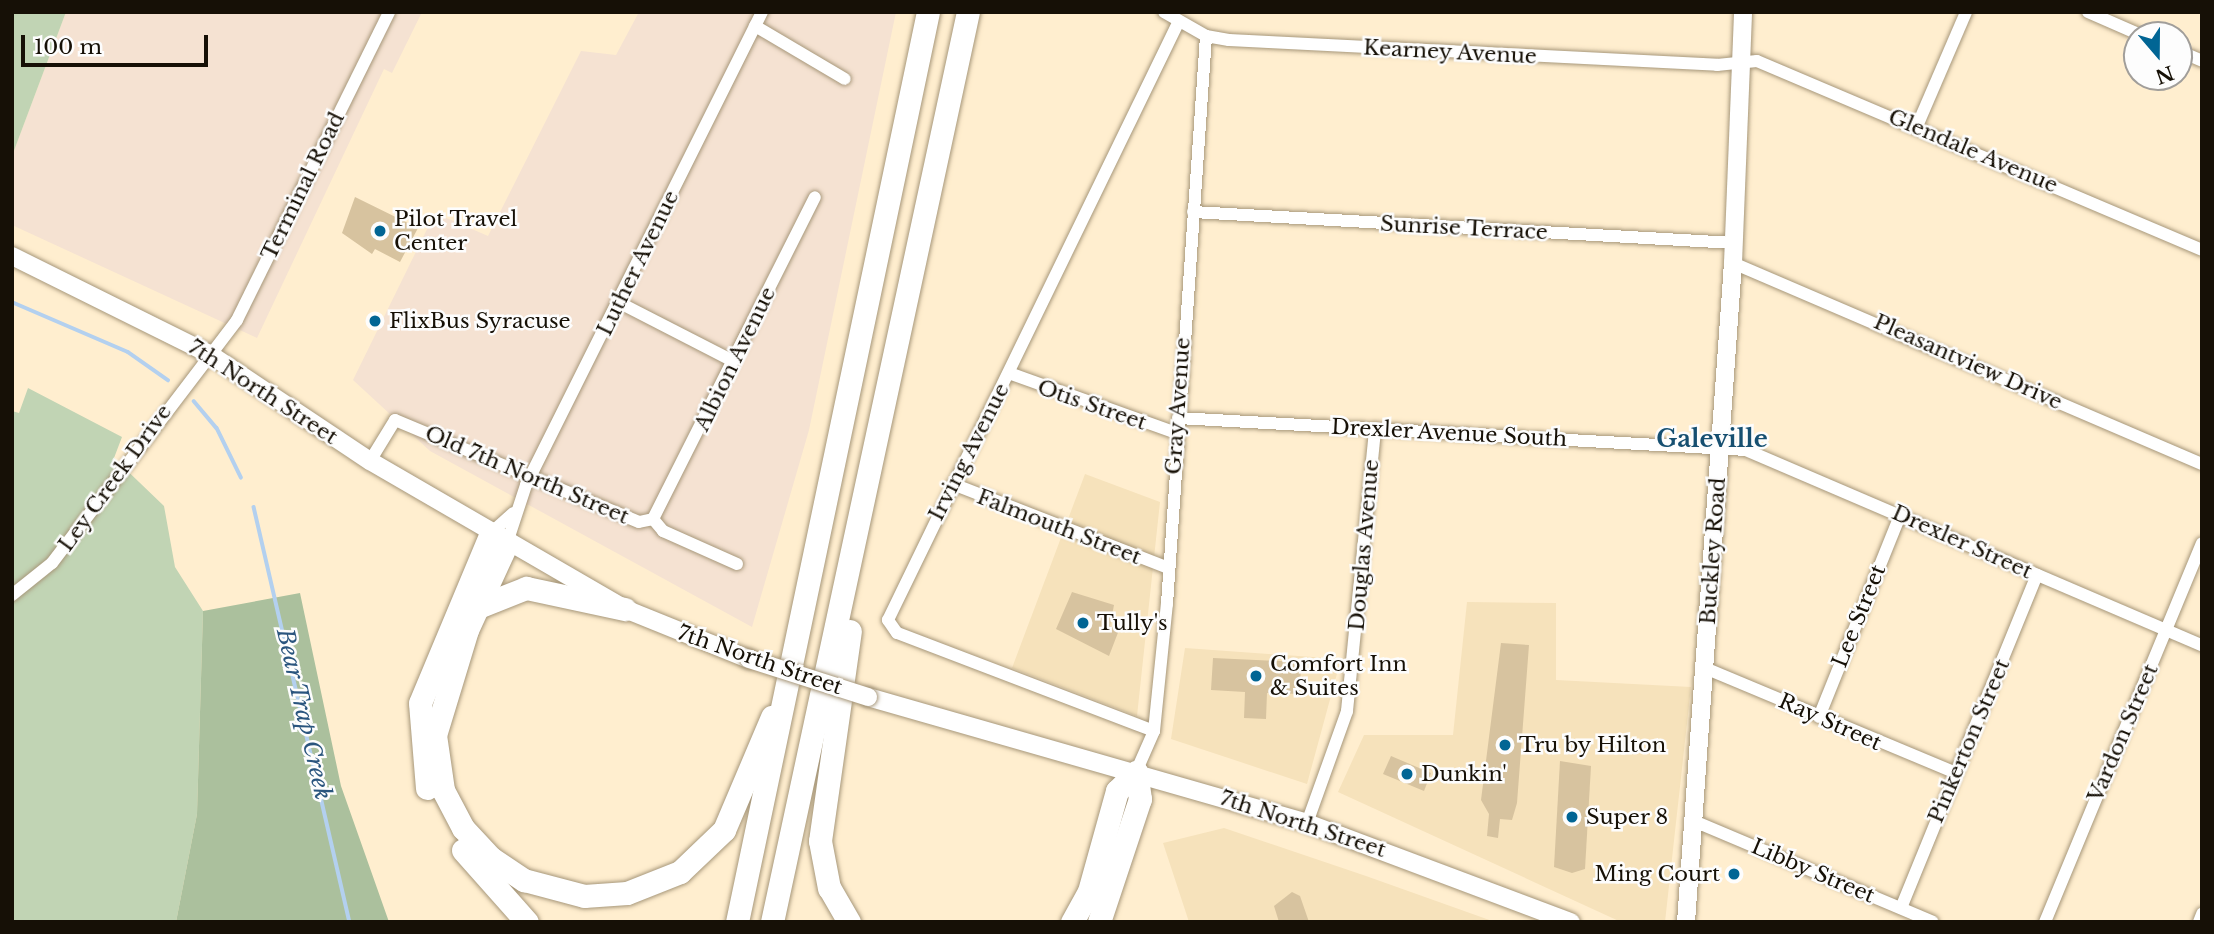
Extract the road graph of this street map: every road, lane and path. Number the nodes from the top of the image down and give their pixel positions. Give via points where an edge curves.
1 (389, 12) edge
2 (762, 12) edge
3 (928, 12) edge
4 (968, 12) edge
5 (1164, 12) edge
6 (1744, 12) edge
7 (1966, 12) edge
8 (2088, 12) edge
9 (1179, 21) junction
10 (755, 26) junction
11 (2123, 27) edge
12 (1206, 36) junction
13 (1742, 62) junction
14 (845, 79) dead end
15 (1917, 126) junction
16 (814, 197) dead end
17 (1193, 212) junction
18 (1734, 243) junction
19 (2202, 250) edge
20 (12, 256) edge
21 (1733, 263) junction
22 (618, 302) junction
23 (211, 355) junction
24 (733, 361) junction
25 (893, 372) junction
26 (1009, 373) junction
27 (1178, 418) junction
28 (1375, 428) junction
29 (1177, 433) junction
30 (1720, 447) junction
31 (370, 461) junction
32 (2202, 464) edge
33 (533, 475) junction
34 (953, 484) junction
35 (513, 513) junction
36 (1900, 515) junction
37 (653, 520) junction
38 (499, 538) junction
39 (2202, 543) edge
40 (737, 564) dead end
41 (1166, 567) junction
42 (2037, 575) junction
43 (12, 595) edge
44 (478, 607) junction
45 (625, 609) junction
46 (807, 615) junction
47 (2166, 630) junction
48 (2202, 645) edge
49 (1705, 668) junction
50 (1819, 717) junction
51 (1154, 730) junction
52 (1136, 772) junction
53 (1956, 773) junction
54 (1694, 821) junction
55 (1307, 823) junction
56 (1901, 908) junction
57 (2202, 914) edge
58 (527, 922) edge
59 (737, 922) edge
60 (772, 922) edge
61 (849, 922) edge
62 (1072, 922) edge
63 (1099, 922) edge
64 (1572, 922) edge
65 (1686, 922) edge
66 (1933, 922) edge
67 (2045, 922) edge
68 (2199, 922) edge

1 - 23 street, Terminal Road via 237,320
2 - 10 street, Luther Avenue
3 - 46 highway
4 - 25 highway
5 - 9 street, Kearney Avenue
6 - 13 street, Buckley Road
7 - 15 street
8 - 11 street
9 - 12 street, Kearney Avenue
9 - 26 street, Irving Avenue
10 - 14 street
10 - 22 street, Luther Avenue
12 - 13 street, Kearney Avenue
12 - 17 street, Gray Avenue
13 - 15 street, Glendale Avenue via 1772,64
13 - 18 street, Buckley Road
15 - 19 street, Glendale Avenue
16 - 24 street, Albion Avenue
17 - 18 street, Sunrise Terrace
17 - 27 street, Gray Avenue
18 - 21 street, Buckley Road
20 - 23 street, 7th North Street
21 - 30 street, Buckley Road
21 - 32 street, Pleasantview Drive
22 - 24 street
22 - 33 street, Luther Avenue
23 - 31 street, 7th North Street
23 - 43 street, Ley Creek Drive via 52,563
24 - 37 street, Albion Avenue
25 - 60 highway
25 - 61 highway via 821,810 823,867
26 - 29 street, Otis Street
26 - 34 street, Irving Avenue
27 - 28 street, Drexler Avenue South
27 - 29 street, Gray Avenue
28 - 30 street, Drexler Avenue South
28 - 55 street, Douglas Avenue via 1347,711
29 - 41 street, Gray Avenue
30 - 36 street, Drexler Street via 1757,454
30 - 49 street, Buckley Road
31 - 33 street, Old 7th North Street via 395,420
31 - 38 street, 7th North Street
33 - 35 street, Luther Avenue
33 - 37 street, Old 7th North Street via 639,523
34 - 41 street, Falmouth Street
34 - 51 street, Irving Avenue via 889,611 892,629
35 - 38 street, Luther Avenue
35 - 38 street, Luther Avenue
36 - 42 street, Drexler Street
36 - 50 street, Lee Street
37 - 40 street, Old 7th North Street via 663,531
38 - 44 highway
38 - 45 street, 7th North Street
38 - 58 highway via 428,676 418,724 420,759 453,838
39 - 47 street, Vardon Street
41 - 51 street, Gray Avenue
42 - 47 street, Drexler Street
42 - 53 street, Pinkerton Street
44 - 45 highway via 526,588
44 - 46 highway via 440,702 435,735 443,790 463,828 491,858 551,890 599,896 653,885 680,872 724,830 743,798
45 - 52 street, 7th North Street, bridge via 749,659
46 - 59 highway
47 - 48 street, Drexler Street
47 - 67 street, Vardon Street
49 - 50 street, Ray Street
49 - 54 street, Buckley Road
50 - 53 street, Ray Street
51 - 52 street, Gray Avenue
52 - 55 street, 7th North Street
52 - 62 highway via 1117,791 1089,891
52 - 63 highway via 1140,799
53 - 56 street, Pinkerton Street
54 - 56 street, Libby Street
54 - 65 street, Buckley Road
55 - 64 street, 7th North Street
56 - 66 street, Libby Street
57 - 68 street

